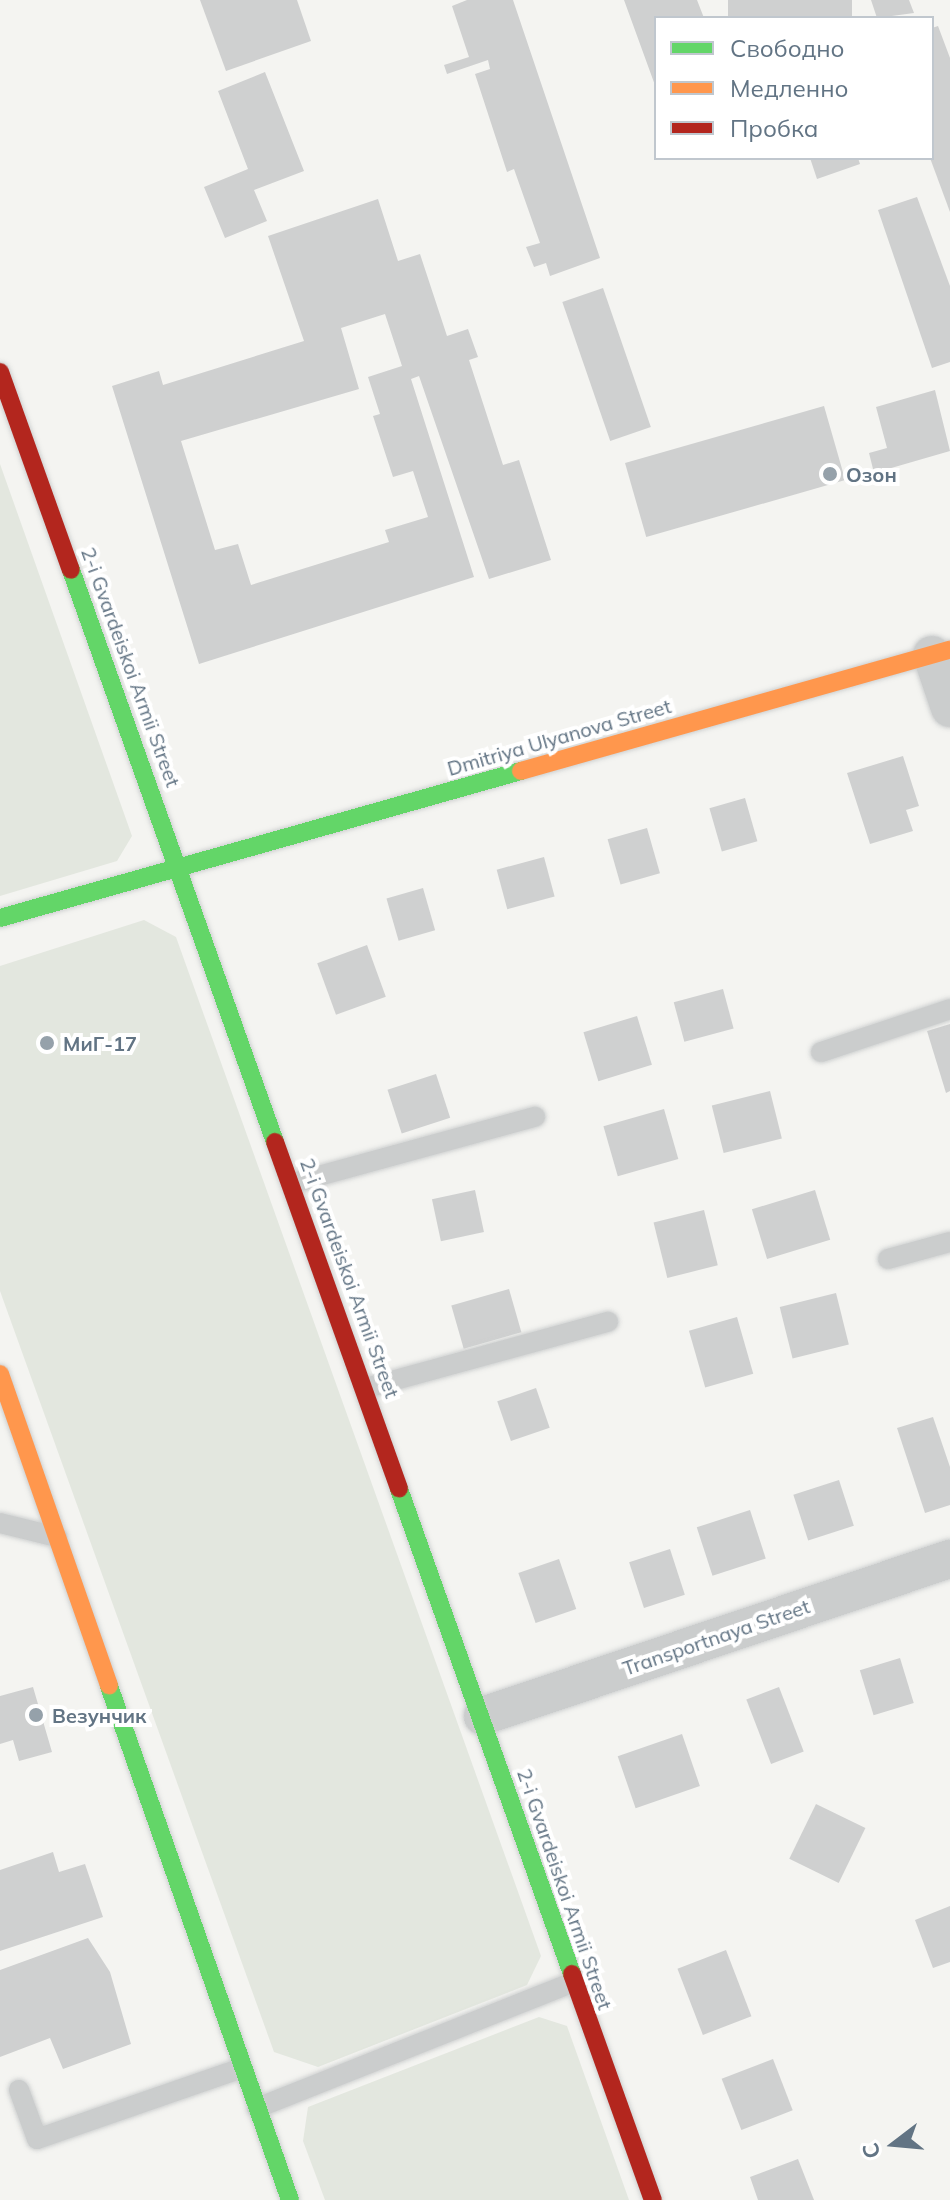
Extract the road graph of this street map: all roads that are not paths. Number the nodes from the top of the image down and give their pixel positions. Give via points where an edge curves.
1 (0, 372) edge
2 (941, 652) edge
3 (950, 708) edge
4 (180, 865) junction
5 (0, 918) edge
6 (950, 1009) edge
7 (821, 1052) dead end
8 (535, 1117) dead end
9 (293, 1183) junction
10 (950, 1242) edge
11 (888, 1259) dead end
12 (608, 1322) dead end
13 (0, 1374) edge
14 (366, 1388) junction
15 (0, 1523) edge
16 (57, 1537) junction
17 (950, 1559) edge
18 (483, 1716) junction
19 (573, 1982) junction
20 (242, 2068) junction
21 (19, 2090) dead end
22 (257, 2108) junction
23 (290, 2200) edge
24 (653, 2200) edge

1 - 4 main road, 2-i Gvardeiskoi Armii Street
2 - 3 street
2 - 4 main road, Dmitriya Ulyanova Street
4 - 5 main road, Dmitriya Ulyanova Street
4 - 9 main road, 2-i Gvardeiskoi Armii Street
6 - 7 lane
8 - 9 lane
9 - 14 main road, 2-i Gvardeiskoi Armii Street
10 - 11 lane
12 - 14 lane
13 - 16 main road
14 - 18 main road, 2-i Gvardeiskoi Armii Street
15 - 16 lane
16 - 20 main road
17 - 18 street, Transportnaya Street
18 - 19 main road, 2-i Gvardeiskoi Armii Street
19 - 22 lane
19 - 24 main road, 2-i Gvardeiskoi Armii Street
20 - 21 lane via 37,2139
20 - 22 main road
22 - 23 main road

